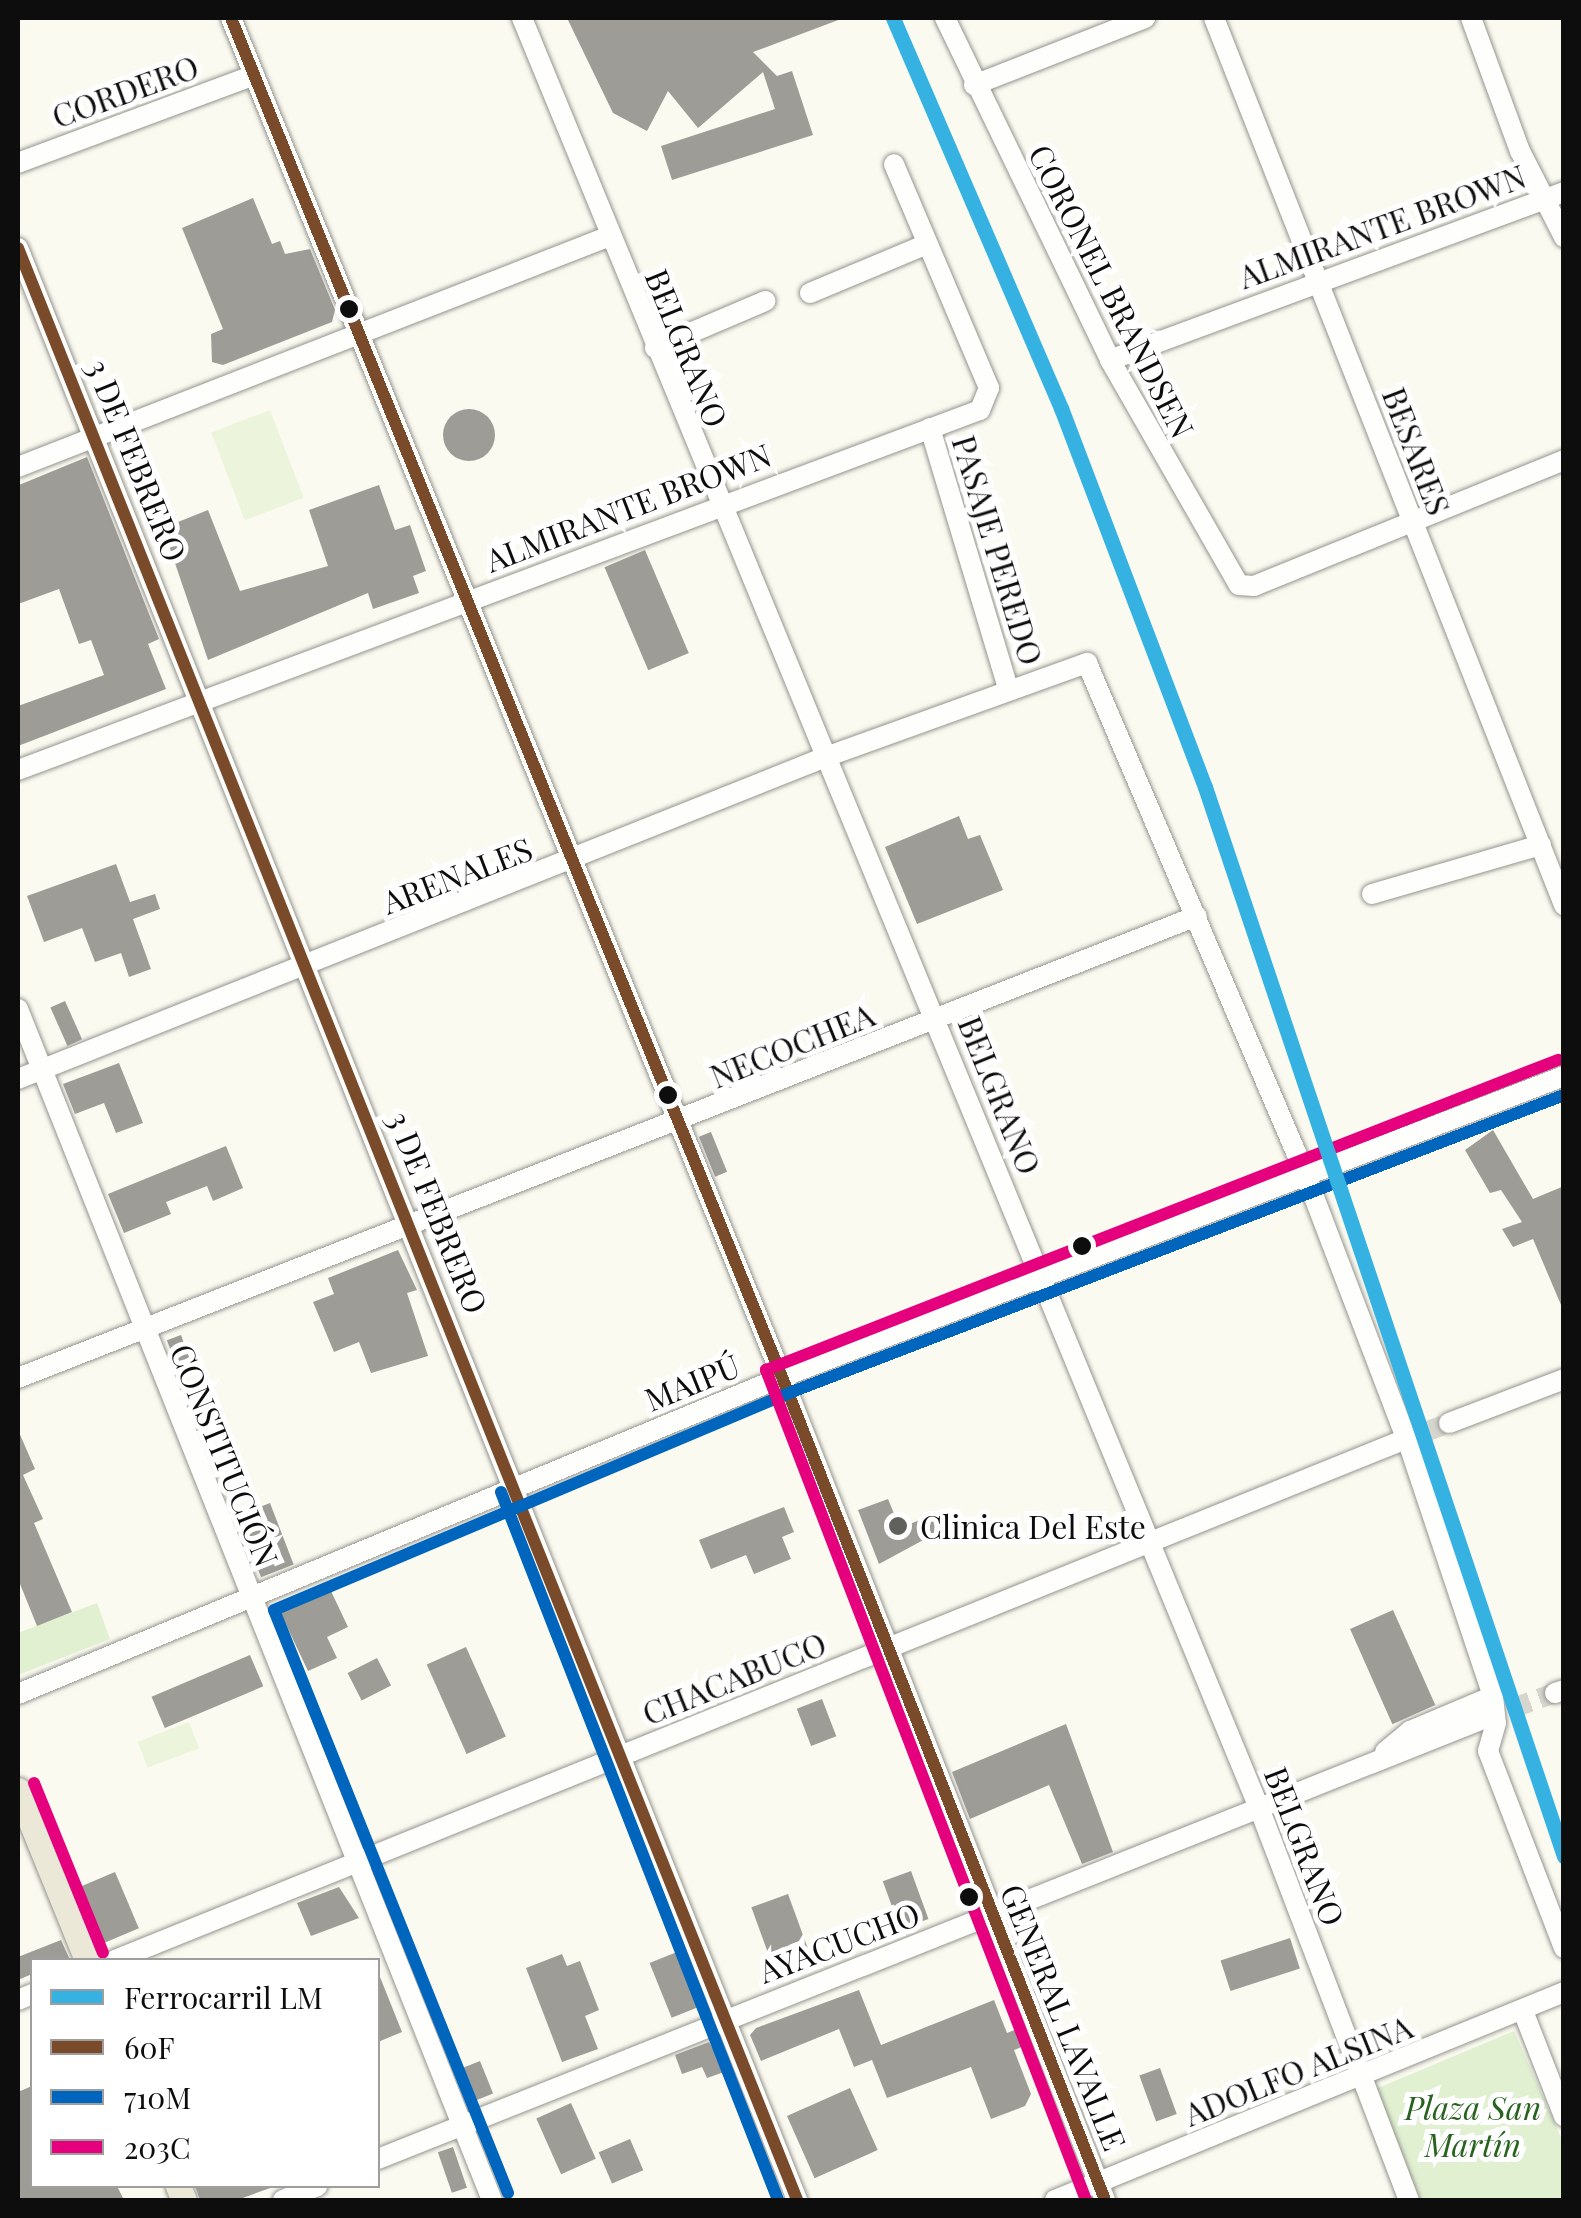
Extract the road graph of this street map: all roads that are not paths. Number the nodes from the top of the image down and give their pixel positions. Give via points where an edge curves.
1 (232, 18) edge
2 (522, 18) edge
3 (945, 18) edge
4 (1145, 18) edge
5 (1214, 18) edge
6 (1471, 18) edge
7 (254, 75) junction
8 (974, 85) junction
9 (18, 163) edge
10 (894, 164) dead end
11 (1564, 192) edge
12 (1542, 200) junction
13 (610, 236) junction
14 (1564, 237) edge
15 (927, 244) junction
16 (18, 248) edge
17 (1318, 281) junction
18 (810, 293) dead end
19 (766, 301) dead end
20 (356, 336) junction
21 (655, 348) junction
22 (1110, 360) junction
23 (930, 428) junction
24 (95, 436) junction
25 (1564, 460) edge
26 (18, 467) edge
27 (718, 503) junction
28 (1412, 523) junction
29 (462, 601) junction
30 (1008, 688) junction
31 (201, 699) junction
32 (822, 758) junction
33 (18, 770) edge
34 (1541, 845) junction
35 (570, 862) junction
36 (1372, 894) dead end
37 (1564, 905) edge
38 (1197, 916) junction
39 (304, 967) junction
40 (18, 1009) edge
41 (937, 1018) junction
42 (42, 1069) junction
43 (1564, 1076) edge
44 (18, 1078) edge
45 (676, 1126) junction
46 (1306, 1176) junction
47 (413, 1228) junction
48 (1041, 1276) junction
49 (145, 1333) junction
50 (782, 1377) junction
51 (18, 1378) edge
52 (1564, 1379) edge
53 (1449, 1423) tunnel mouth
54 (1403, 1446) junction
55 (517, 1486) junction
56 (1150, 1538) junction
57 (250, 1601) junction
58 (883, 1650) junction
59 (18, 1694) edge
60 (1493, 1696) junction
61 (1488, 1724) junction
62 (620, 1756) junction
63 (1378, 1760) junction
64 (18, 1790) edge
65 (1258, 1805) junction
66 (357, 1863) junction
67 (992, 1915) junction
68 (1564, 1948) edge
69 (86, 1958) edge
70 (120, 1958) edge
71 (1563, 1993) edge
72 (1523, 2011) junction
73 (723, 2019) junction
74 (1360, 2078) junction
75 (1564, 2116) edge
76 (462, 2122) junction
77 (380, 2158) edge
78 (312, 2188) edge
79 (1101, 2192) edge
80 (282, 2200) edge
81 (492, 2200) edge
82 (797, 2200) edge
83 (1055, 2200) edge
84 (1409, 2200) edge

1 - 7 street, GENERAL LAVALLE
2 - 13 street, BELGRANO
3 - 8 street, CORONEL BRANDSEN
4 - 8 street
5 - 17 street, BESARES
6 - 12 street
7 - 9 street, CORDERO
7 - 20 street, GENERAL LAVALLE
8 - 22 street, CORONEL BRANDSEN
10 - 15 street
11 - 12 street, ALMIRANTE BROWN
12 - 14 street
12 - 17 street, ALMIRANTE BROWN
13 - 20 street
13 - 21 street, BELGRANO
15 - 18 street
15 - 23 street, ALMIRANTE BROWN via 988,388 980,410
16 - 24 street, 3 DE FEBRERO
17 - 22 street, ALMIRANTE BROWN
17 - 28 street, BESARES
19 - 21 street
20 - 24 street
20 - 29 street, GENERAL LAVALLE
21 - 27 street, BELGRANO
22 - 28 street, CORONEL BRANDSEN via 1239,585 1254,586
23 - 27 street, ALMIRANTE BROWN
23 - 30 street, PASAJE PEREDO
24 - 26 street
24 - 31 street, 3 DE FEBRERO
25 - 28 street
27 - 29 street, ALMIRANTE BROWN
27 - 32 street, BELGRANO
28 - 34 street, BESARES
29 - 31 street, ALMIRANTE BROWN
29 - 35 street, GENERAL LAVALLE
30 - 32 street, ARENALES
30 - 38 street, ARENALES via 1087,663
31 - 33 street, ALMIRANTE BROWN
31 - 39 street, 3 DE FEBRERO
32 - 35 street, ARENALES
32 - 41 street, BELGRANO
34 - 36 street
34 - 37 street, BESARES
35 - 39 street, ARENALES
35 - 45 street, GENERAL LAVALLE
38 - 41 street, NECOCHEA
38 - 46 street
39 - 42 street, ARENALES
39 - 47 street, 3 DE FEBRERO
40 - 42 street, CONSTITUCIÓN
41 - 45 street, NECOCHEA
41 - 48 street, BELGRANO
42 - 44 street, ARENALES
42 - 49 street, CONSTITUCIÓN
43 - 46 street, MAIPÚ
45 - 47 street, NECOCHEA
45 - 50 street, GENERAL LAVALLE
46 - 48 street, MAIPÚ
46 - 54 street
47 - 49 street, NECOCHEA
47 - 55 street, 3 DE FEBRERO
48 - 50 street, MAIPÚ
48 - 56 street, BELGRANO
49 - 51 street, NECOCHEA
49 - 57 street, CONSTITUCIÓN
50 - 55 street, MAIPÚ
50 - 58 street, GENERAL LAVALLE
52 - 53 street
54 - 56 street, CHACABUCO via 1313,1487 1264,1494
54 - 60 street
55 - 57 street, MAIPÚ
55 - 62 street, 3 DE FEBRERO
56 - 58 street, CHACABUCO
56 - 65 street, BELGRANO
57 - 59 street, MAIPÚ
57 - 66 street, CONSTITUCIÓN
58 - 62 street, CHACABUCO
58 - 67 street, GENERAL LAVALLE
60 - 61 street
60 - 63 street, AYACUCHO via 1410,1731
61 - 63 street, AYACUCHO via 1417,1759
61 - 68 street via 1488,1751
62 - 66 street, CHACABUCO
62 - 73 street, 3 DE FEBRERO
63 - 65 street, AYACUCHO
64 - 69 main road
65 - 67 street, AYACUCHO
65 - 74 street, BELGRANO
66 - 70 street, CHACABUCO
66 - 76 street, CONSTITUCIÓN
67 - 73 street, AYACUCHO
67 - 79 street, GENERAL LAVALLE
71 - 72 street, ADOLFO ALSINA
72 - 74 street, ADOLFO ALSINA
72 - 75 street
73 - 76 street, AYACUCHO
73 - 82 street, 3 DE FEBRERO
74 - 79 street, ADOLFO ALSINA
74 - 84 street, BELGRANO
76 - 77 street, AYACUCHO
76 - 81 street, CONSTITUCIÓN
78 - 80 street
79 - 83 street, ADOLFO ALSINA

